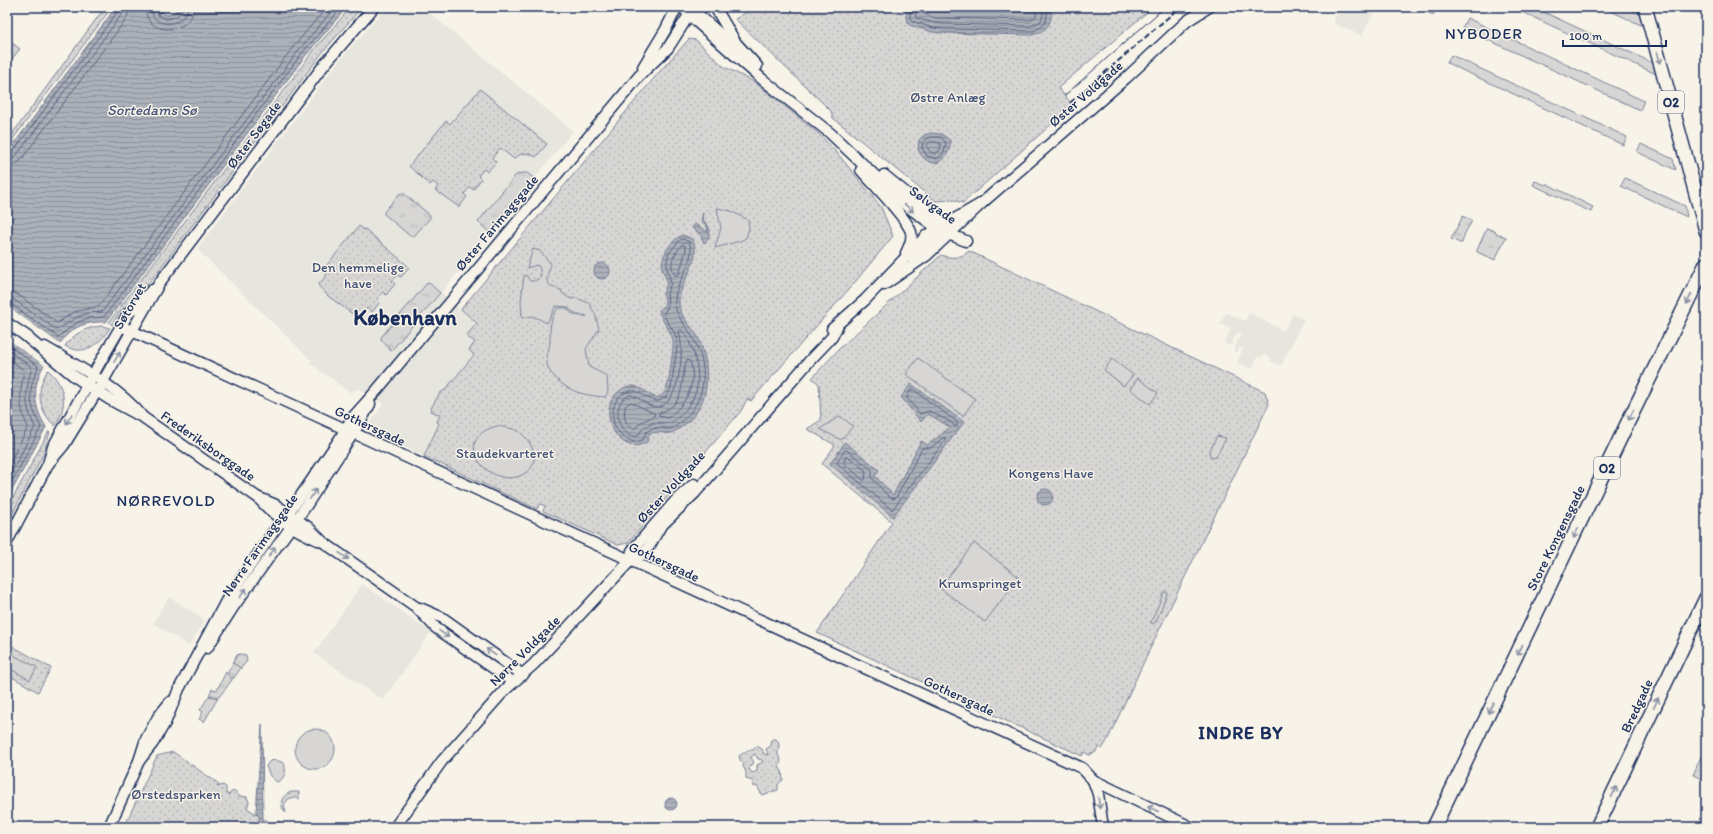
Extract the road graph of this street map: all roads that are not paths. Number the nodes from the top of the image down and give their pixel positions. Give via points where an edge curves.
1 (374, 7) edge
2 (715, 7) edge
3 (1209, 7) edge
4 (1645, 7) edge
5 (687, 9) edge
6 (757, 66) junction
7 (640, 75) junction
8 (830, 133) junction
9 (945, 230) junction
10 (1706, 231) edge
11 (904, 258) junction
12 (1706, 264) edge
13 (160, 282) junction
14 (870, 295) junction
15 (7, 323) edge
16 (121, 326) junction
17 (132, 331) junction
18 (90, 381) junction
19 (100, 387) junction
20 (349, 432) junction
21 (48, 464) junction
22 (290, 520) junction
23 (7, 542) edge
24 (630, 562) junction
25 (1706, 598) edge
26 (416, 607) junction
27 (523, 675) junction
28 (513, 682) junction
29 (442, 761) junction
30 (1093, 780) junction
31 (109, 827) edge
32 (386, 827) edge
33 (395, 827) edge
34 (1103, 827) edge
35 (1191, 827) edge
36 (1434, 827) edge
37 (1597, 827) edge

1 - 13 street, Øster Søgade via 324,65
2 - 6 street, Sølvgade via 736,43
3 - 9 street, Øster Voldgade via 1187,21 1126,78 982,203
4 -> 10 main road, O2
5 - 6 street, Sølvgade
5 - 7 street, Øster Farimagsgade via 655,60
5 - 7 street, Øster Farimagsgade via 666,29
5 - 8 street, Sølvgade via 762,79
6 - 9 street, Sølvgade via 834,130
7 - 20 street, Øster Farimagsgade via 352,418
8 -> 9 street, Sølvgade via 908,207
8 - 11 street via 902,217 909,229 911,240
9 - 11 street, Øster Voldgade via 926,235
9 - 14 street
11 - 14 street, Øster Voldgade
12 -> 36 main road, Store Kongensgade / O2
13 - 16 street, Søtorvet via 137,304
13 - 17 street, Søtorvet
14 - 24 street, Øster Voldgade via 837,327 827,332 688,490 677,498 632,551
15 - 18 street, Frederiksborggade via 65,370
16 - 17 street, Gothersgade
16 - 18 street, Søtorvet
19 -> 17 street, Søtorvet
17 - 20 street, Gothersgade
18 - 19 street, Frederiksborggade
18 -> 21 street, Søtorvet via 54,447
19 - 21 street, Søtorvet via 64,445
19 - 22 street, Frederiksborggade via 134,405 144,418 257,497 276,505
20 - 22 street, Nørre Farimagsgade
20 - 24 street, Gothersgade
21 - 23 street
22 -> 26 street, Frederiksborggade via 304,534 323,542
22 - 31 street, Nørre Farimagsgade via 180,689 158,717 146,739 140,761
24 - 27 street, Nørre Voldgade
24 - 30 street, Gothersgade via 1082,768
37 -> 25 main road, Bredgade
27 -> 26 street, Frederiksborggade via 443,618
26 -> 28 street, Frederiksborggade via 436,628
27 - 28 street, Nørre Voldgade
28 - 29 street, Nørre Voldgade
29 - 32 street, Nørre Voldgade via 431,766
29 - 33 street, Nørre Voldgade
30 -> 34 street
35 -> 30 street, Gothersgade

